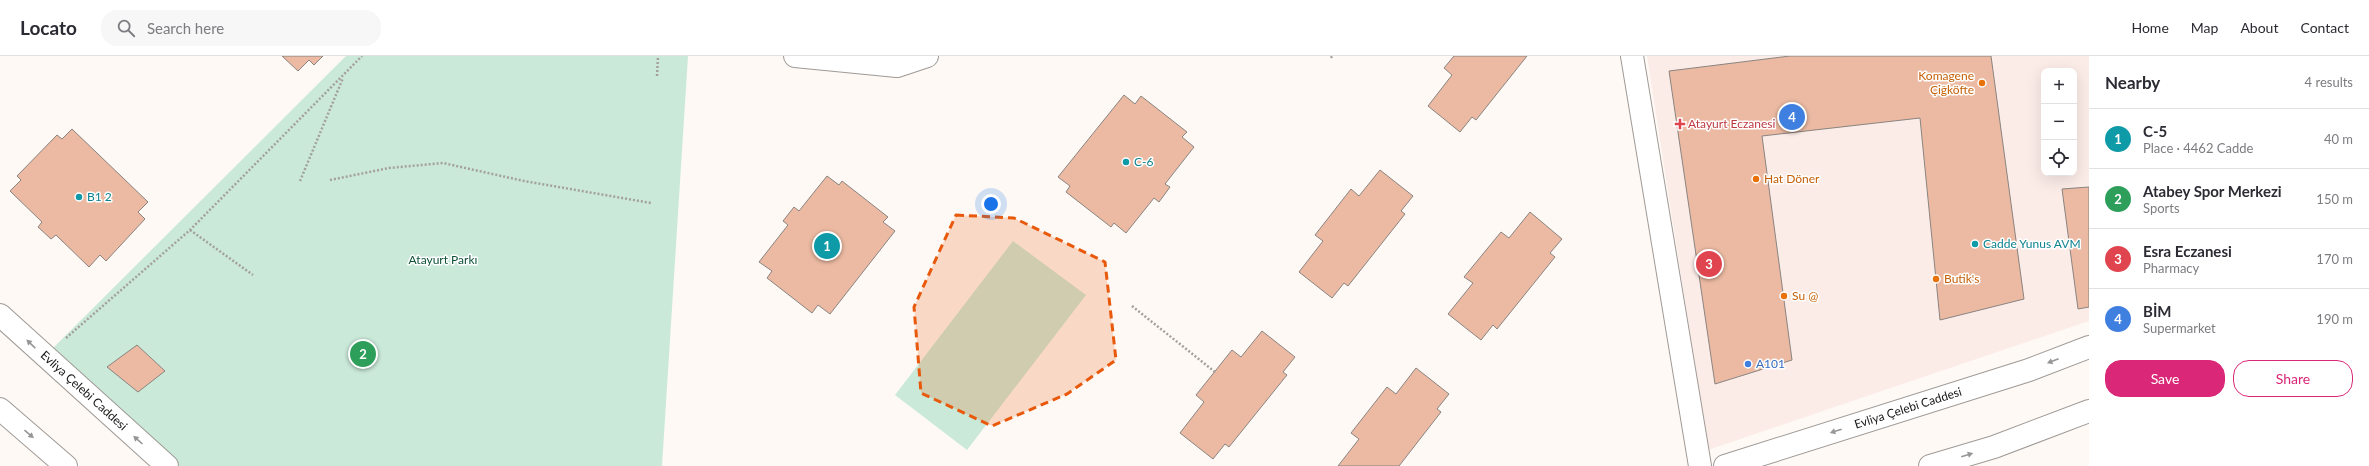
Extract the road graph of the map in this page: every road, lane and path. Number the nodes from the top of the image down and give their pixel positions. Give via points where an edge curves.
1 (362, 56) edge
2 (658, 56) edge
3 (795, 56) edge
4 (927, 56) edge
5 (1632, 56) edge
6 (344, 76) junction
7 (657, 76) dead end
8 (330, 180) dead end
9 (300, 181) dead end
10 (651, 203) dead end
11 (190, 230) junction
12 (253, 275) dead end
13 (1132, 306) dead end
14 (0, 315) edge
15 (2089, 347) edge
16 (44, 357) junction
17 (1215, 372) dead end
18 (0, 409) edge
19 (2089, 411) edge
20 (66, 466) edge
21 (167, 466) edge
22 (1700, 466) edge
23 (1725, 466) edge
24 (1930, 466) edge

1 - 6 path
2 - 7 path
3 - 4 street via 897,66
5 - 22 street
6 - 9 path
6 - 11 path
8 - 10 path via 389,168 443,163 524,181
11 - 12 path
11 - 16 path
13 - 17 path
16 -> 14 street, Evliya Çelebi Caddesi
15 -> 23 street, Evliya Çelebi Caddesi via 2030,370
21 -> 16 street, Evliya Çelebi Caddesi
18 -> 20 street
24 -> 19 street via 1994,447

